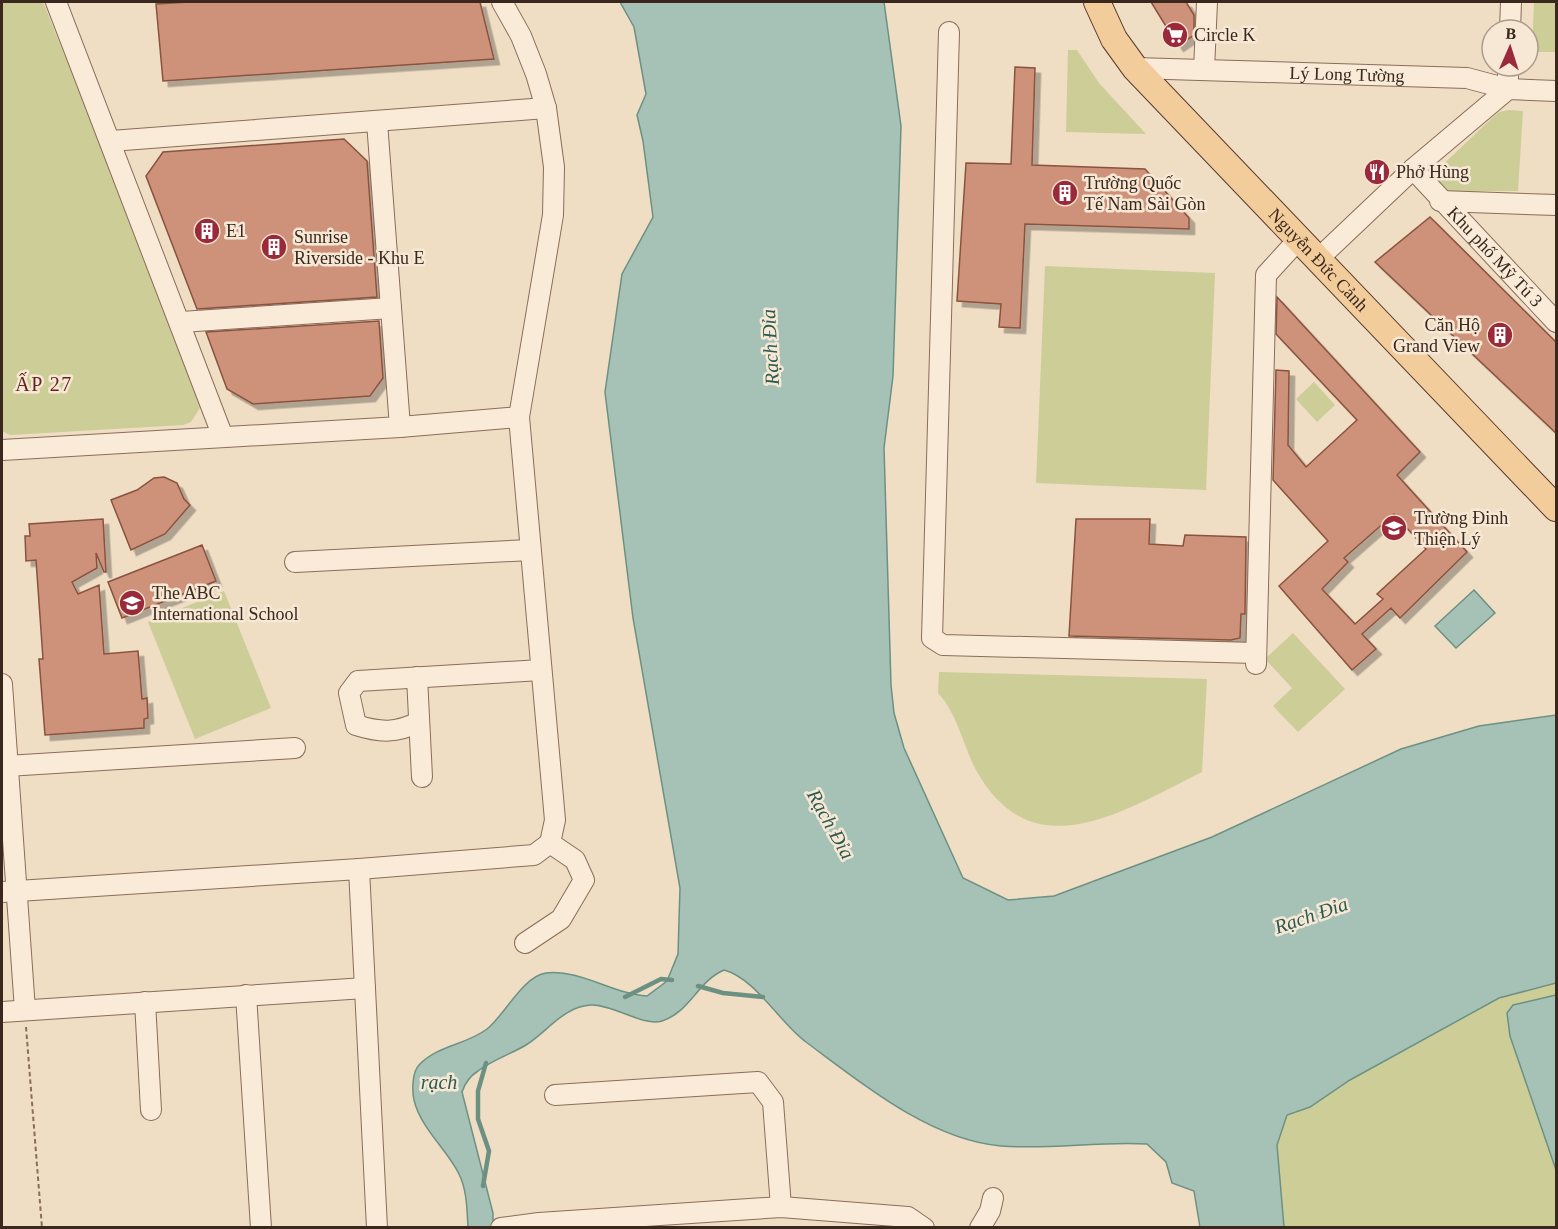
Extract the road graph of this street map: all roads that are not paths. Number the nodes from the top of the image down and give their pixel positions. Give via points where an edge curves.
1 (56, 2) edge
2 (502, 2) edge
3 (1097, 2) edge
4 (1207, 2) edge
5 (1511, 2) edge
6 (1510, 18) edge
7 (949, 32) dead end
8 (1135, 68) junction
9 (1204, 70) junction
10 (1508, 78) edge
11 (1508, 89) junction
12 (1557, 91) edge
13 (546, 108) junction
14 (377, 122) junction
15 (111, 141) junction
16 (1413, 169) junction
17 (1440, 201) junction
18 (1557, 205) edge
19 (1298, 240) junction
20 (1317, 260) junction
21 (392, 308) junction
22 (1550, 308) edge
23 (181, 322) junction
24 (1557, 322) edge
25 (519, 417) junction
26 (399, 427) junction
27 (223, 437) junction
28 (2, 450) edge
29 (1557, 508) edge
30 (530, 550) junction
31 (295, 562) dead end
32 (541, 670) junction
33 (417, 677) junction
34 (2, 684) edge
35 (419, 722) junction
36 (295, 748) dead end
37 (7, 766) junction
38 (422, 777) dead end
39 (550, 843) junction
40 (359, 869) junction
41 (9, 891) edge
42 (525, 943) dead end
43 (365, 988) junction
44 (246, 995) junction
45 (145, 1002) junction
46 (25, 1010) junction
47 (2, 1012) edge
48 (555, 1095) dead end
49 (151, 1110) dead end
50 (993, 1198) dead end
51 (781, 1207) junction
52 (261, 1227) edge
53 (377, 1227) edge
54 (501, 1227) edge
55 (924, 1227) edge
56 (980, 1227) edge

1 - 15 street
2 - 13 street via 521,36
3 - 8 main road, Nguyễn Đức Cảnh via 1114,39
4 - 9 street
5 - 6 street
7 - 19 street via 932,638 943,645 1256,658 1266,275
8 - 9 street, Lý Long Tường
8 - 19 main road, Nguyễn Đức Cảnh
9 - 11 street, Lý Long Tường via 1467,78
10 - 11 street
11 - 12 street, Lý Long Tường
11 - 16 street
13 - 14 street
13 - 25 street via 554,167 553,215
14 - 15 street
14 - 21 street
15 - 23 street
16 - 17 street, Khu phố Mỹ Tú 3
16 - 20 street
17 - 18 street
17 - 22 street, Khu phố Mỹ Tú 3
19 - 20 main road, Nguyễn Đức Cảnh
20 - 29 main road, Nguyễn Đức Cảnh
21 - 23 street
21 - 26 street
22 - 24 street, Khu phố Mỹ Tú 3
23 - 27 street
25 - 26 street
25 - 30 street
26 - 27 street
27 - 28 street
30 - 31 street
30 - 32 street
32 - 33 street
32 - 39 street via 555,820
33 - 35 street
33 - 35 street via 358,681 349,693 356,725 377,732 399,731
34 - 37 street
35 - 38 street
36 - 37 street
37 - 41 street
39 - 40 street via 534,855
39 - 42 street via 575,860 584,880 561,919
40 - 41 street
40 - 43 street
41 - 46 street
43 - 44 street
43 - 53 street
44 - 45 street
44 - 52 street
45 - 46 street
45 - 49 street
46 - 47 street
48 - 51 street via 758,1082 773,1102
50 - 56 street
51 - 54 street
51 - 55 street via 908,1217

